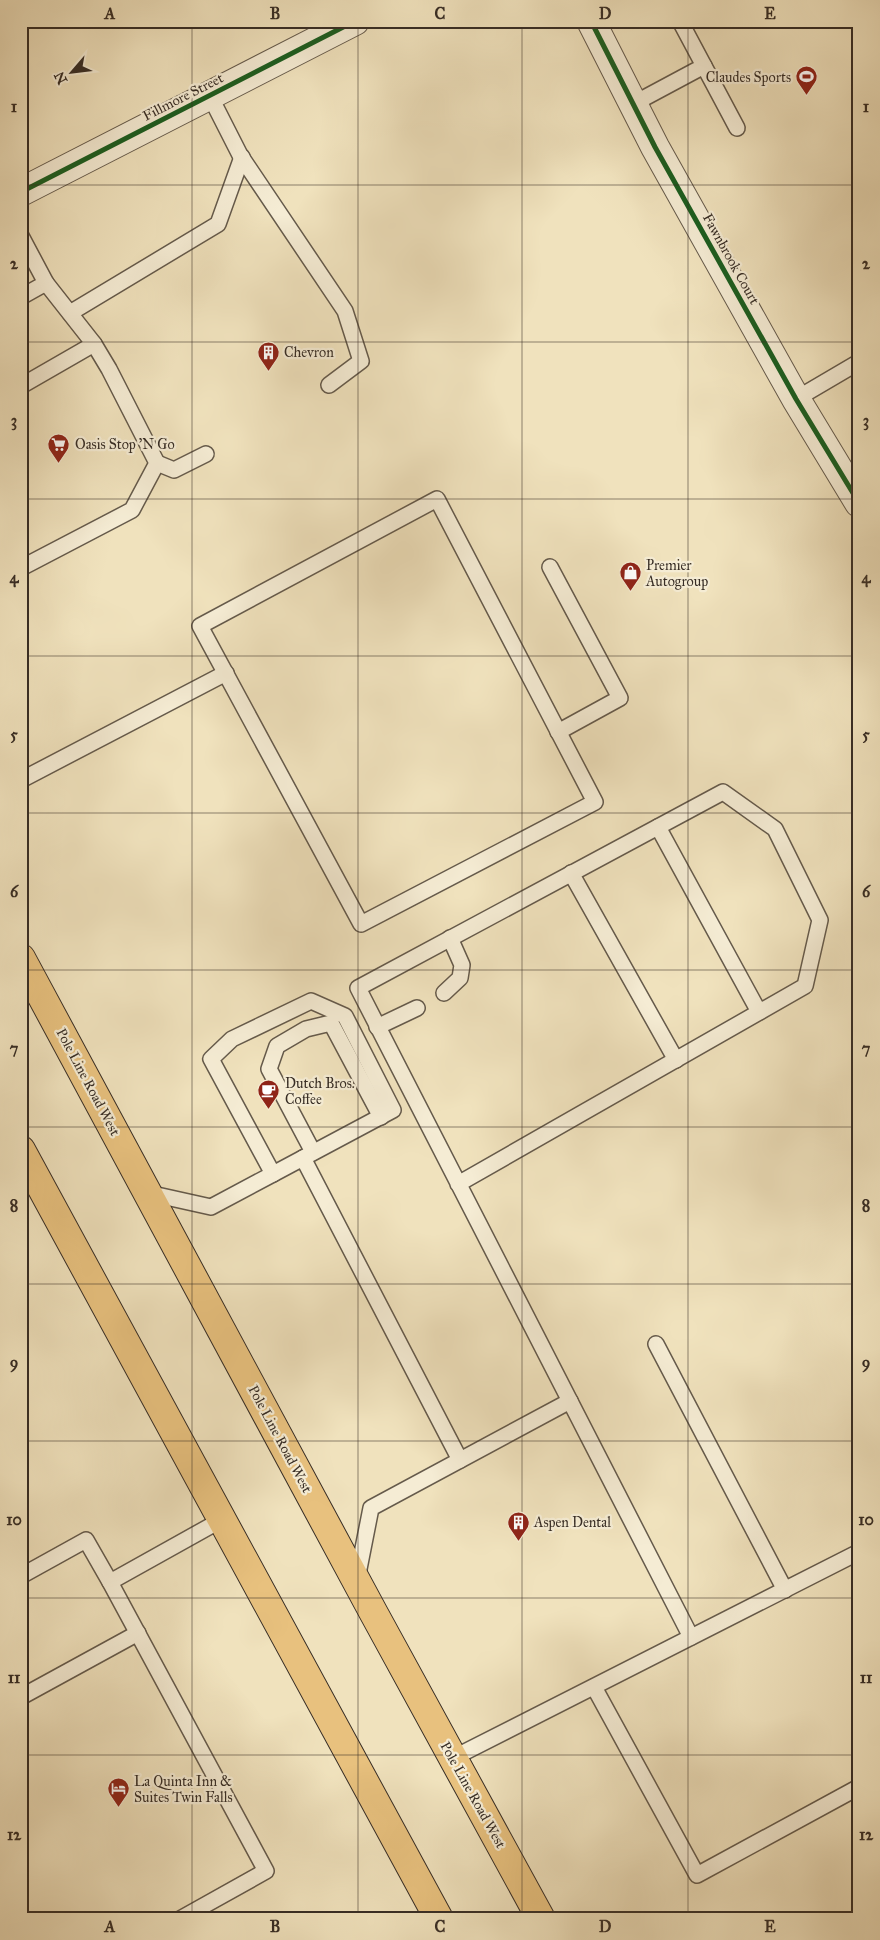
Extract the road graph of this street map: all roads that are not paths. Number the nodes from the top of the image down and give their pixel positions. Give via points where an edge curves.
1 (591, 21) edge
2 (680, 21) edge
3 (346, 23) edge
4 (704, 66) junction
5 (210, 96) junction
6 (633, 104) junction
7 (737, 128) dead end
8 (242, 157) junction
9 (21, 192) edge
10 (21, 236) edge
11 (46, 283) junction
12 (21, 297) edge
13 (70, 313) junction
14 (94, 344) junction
15 (859, 362) edge
16 (329, 385) dead end
17 (21, 386) edge
18 (796, 399) junction
19 (206, 454) dead end
20 (157, 463) junction
21 (856, 492) edge
22 (550, 567) dead end
23 (21, 568) edge
24 (226, 673) junction
25 (558, 732) junction
26 (21, 780) edge
27 (658, 827) junction
28 (571, 874) junction
29 (450, 938) junction
30 (21, 958) edge
31 (444, 993) dead end
32 (417, 1008) dead end
33 (759, 1012) junction
34 (377, 1027) junction
35 (676, 1060) junction
36 (414, 1099) junction
37 (387, 1114) junction
38 (21, 1150) edge
39 (308, 1155) junction
40 (273, 1174) junction
41 (458, 1184) junction
42 (148, 1194) junction
43 (656, 1344) dead end
44 (570, 1401) junction
45 (460, 1460) junction
46 (223, 1519) junction
47 (859, 1552) edge
48 (21, 1576) edge
49 (356, 1580) junction
50 (110, 1582) junction
51 (785, 1590) junction
52 (138, 1633) junction
53 (691, 1637) junction
54 (594, 1686) junction
55 (21, 1696) edge
56 (453, 1758) junction
57 (859, 1787) edge
58 (180, 1919) edge
59 (439, 1919) edge
60 (541, 1919) edge

1 - 6 street, Fawnbrook Court
2 - 4 lane
3 - 5 street, Fillmore Street
4 - 6 lane
4 - 7 lane
5 - 8 lane
5 - 9 street, Fillmore Street
6 - 18 street, Fawnbrook Court
8 - 13 lane via 218,224
8 - 16 lane via 345,311 361,361
10 - 11 lane
11 - 12 lane
11 - 13 lane
13 - 14 lane
14 - 17 lane
14 - 20 lane
15 - 18 lane
18 - 21 street, Fawnbrook Court
19 - 20 lane via 174,470
20 - 23 lane via 132,510
22 - 25 lane via 620,698
24 - 25 lane via 200,626 437,499
24 - 25 lane via 361,924 595,802
24 - 26 lane
27 - 28 lane
27 - 33 lane
27 - 33 lane via 723,792 775,830 820,920 805,986
28 - 29 lane
28 - 35 lane
29 - 31 lane via 462,965 460,978
29 - 34 lane via 358,988
30 - 42 highway, Pole Line Road West
32 - 34 lane
33 - 35 lane
34 - 36 lane
35 - 41 lane
36 - 37 lane
36 - 41 lane
37 - 39 lane
37 - 39 lane via 331,1023 306,1029 277,1046 269,1069
37 - 40 lane via 345,1016 311,1001 232,1039 211,1059
38 - 46 highway
39 - 40 lane
39 - 45 lane
40 - 42 lane via 211,1207
41 - 44 lane
42 - 49 highway, Pole Line Road West
43 - 51 lane
44 - 45 lane
44 - 53 lane
45 - 49 lane via 371,1508
46 - 50 lane
46 - 59 highway
47 - 51 lane
48 - 50 lane via 86,1540
49 - 56 highway, Pole Line Road West
50 - 52 lane
51 - 53 lane
52 - 55 lane
52 - 58 lane via 266,1871
53 - 54 lane
54 - 56 lane
54 - 57 lane via 697,1874
56 - 60 highway, Pole Line Road West

